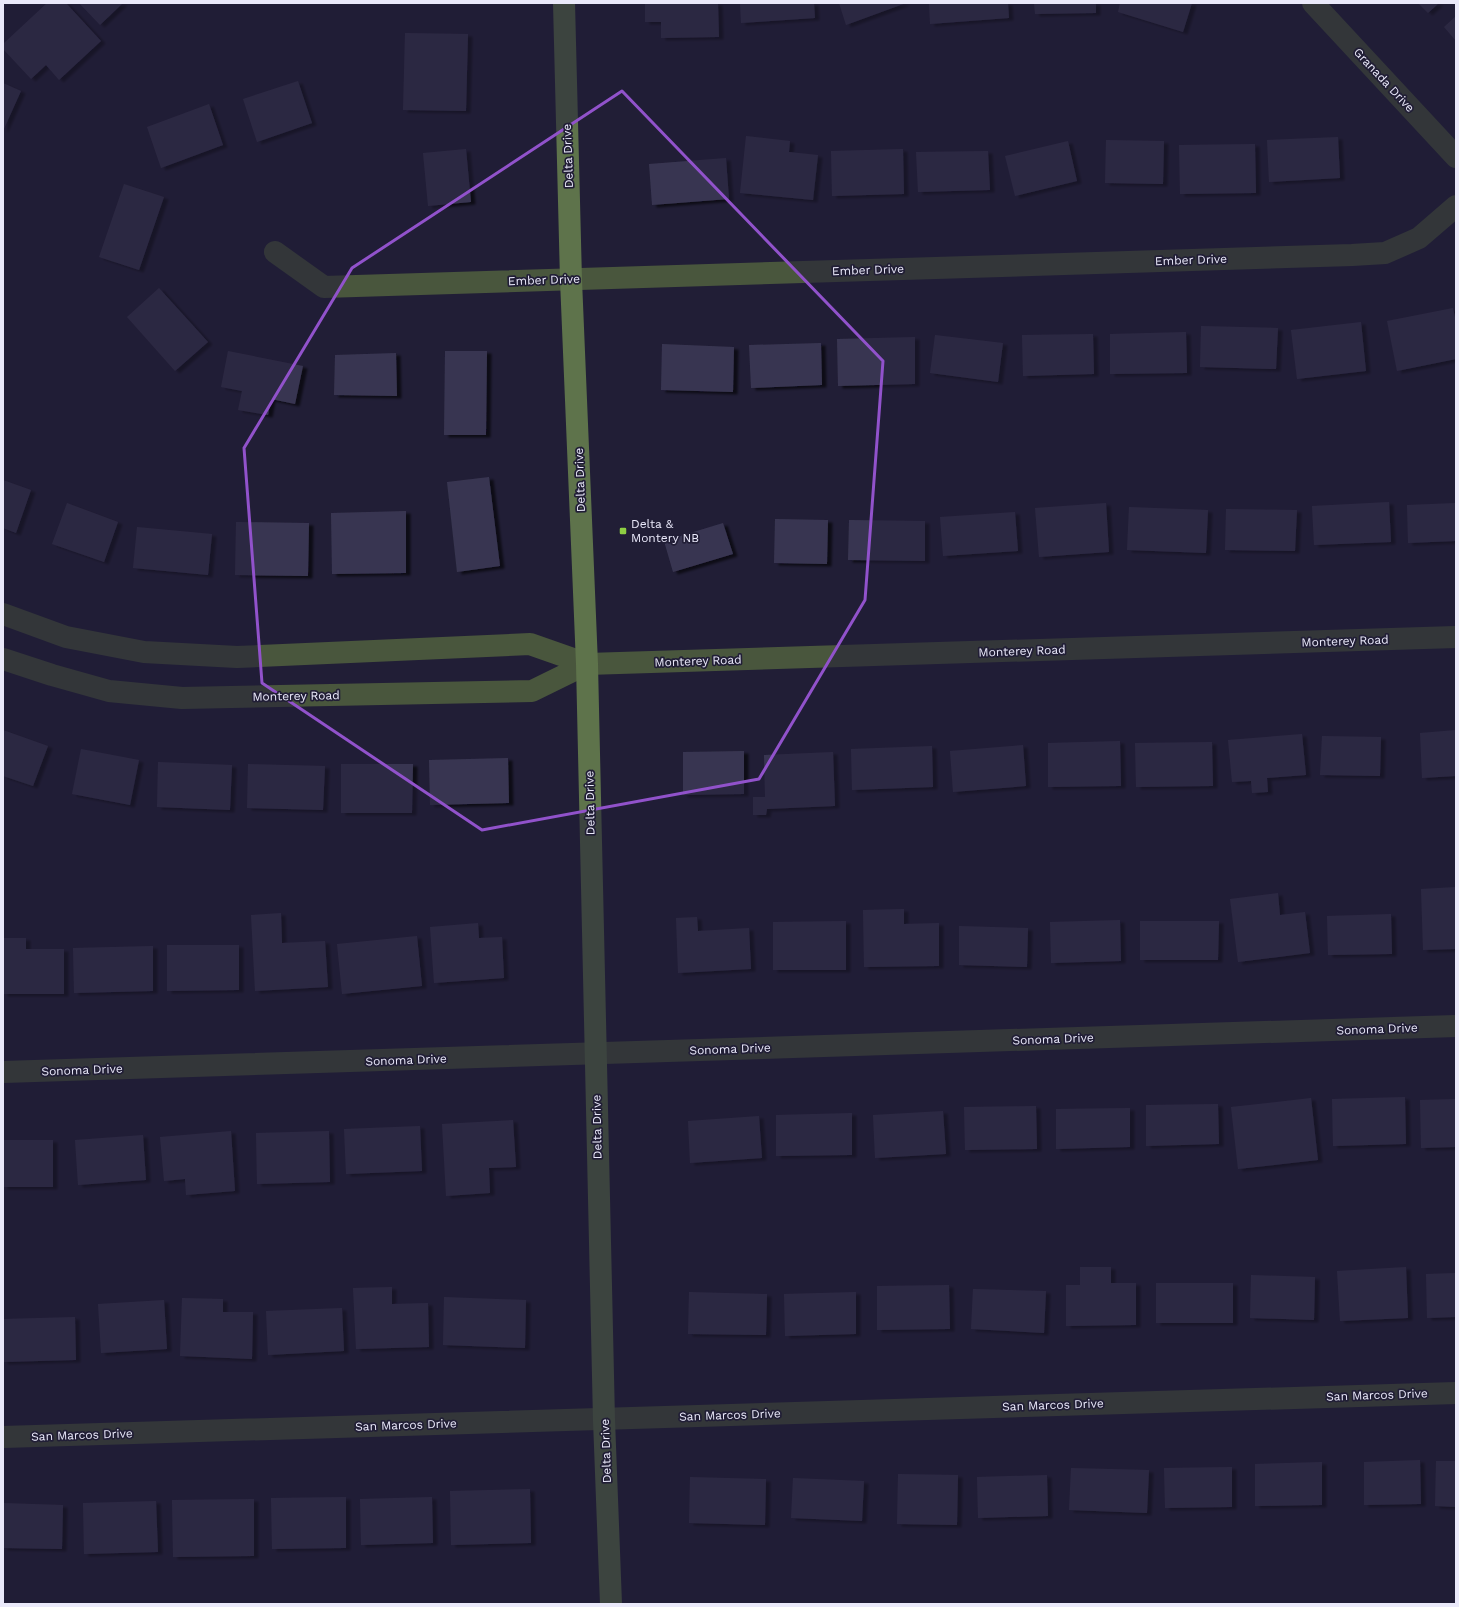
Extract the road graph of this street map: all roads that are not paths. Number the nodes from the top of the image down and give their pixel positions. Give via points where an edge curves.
1 (564, 3) edge
2 (1313, 3) edge
3 (1456, 157) edge
4 (1456, 206) edge
5 (275, 252) dead end
6 (571, 280) junction
7 (3, 614) edge
8 (1456, 637) edge
9 (3, 659) edge
10 (587, 664) junction
11 (1456, 1026) edge
12 (595, 1054) junction
13 (3, 1072) edge
14 (1456, 1393) edge
15 (604, 1420) junction
16 (3, 1437) edge
17 (612, 1604) edge

1 - 6 main road, Delta Drive
2 - 3 street, Granada Drive
4 - 6 street, Ember Drive via 1419,238 1385,253
5 - 6 street, Ember Drive via 324,287
6 - 10 main road, Delta Drive
7 - 10 street, Monterey Road via 66,637 144,652 237,657 530,644
8 - 10 street, Monterey Road
9 - 10 street, Monterey Road via 109,691 182,698 532,691
10 - 12 main road, Delta Drive
11 - 12 street, Sonoma Drive
12 - 13 street, Sonoma Drive
12 - 15 main road, Delta Drive
14 - 15 street, San Marcos Drive
15 - 16 street, San Marcos Drive
15 - 17 main road, Delta Drive

